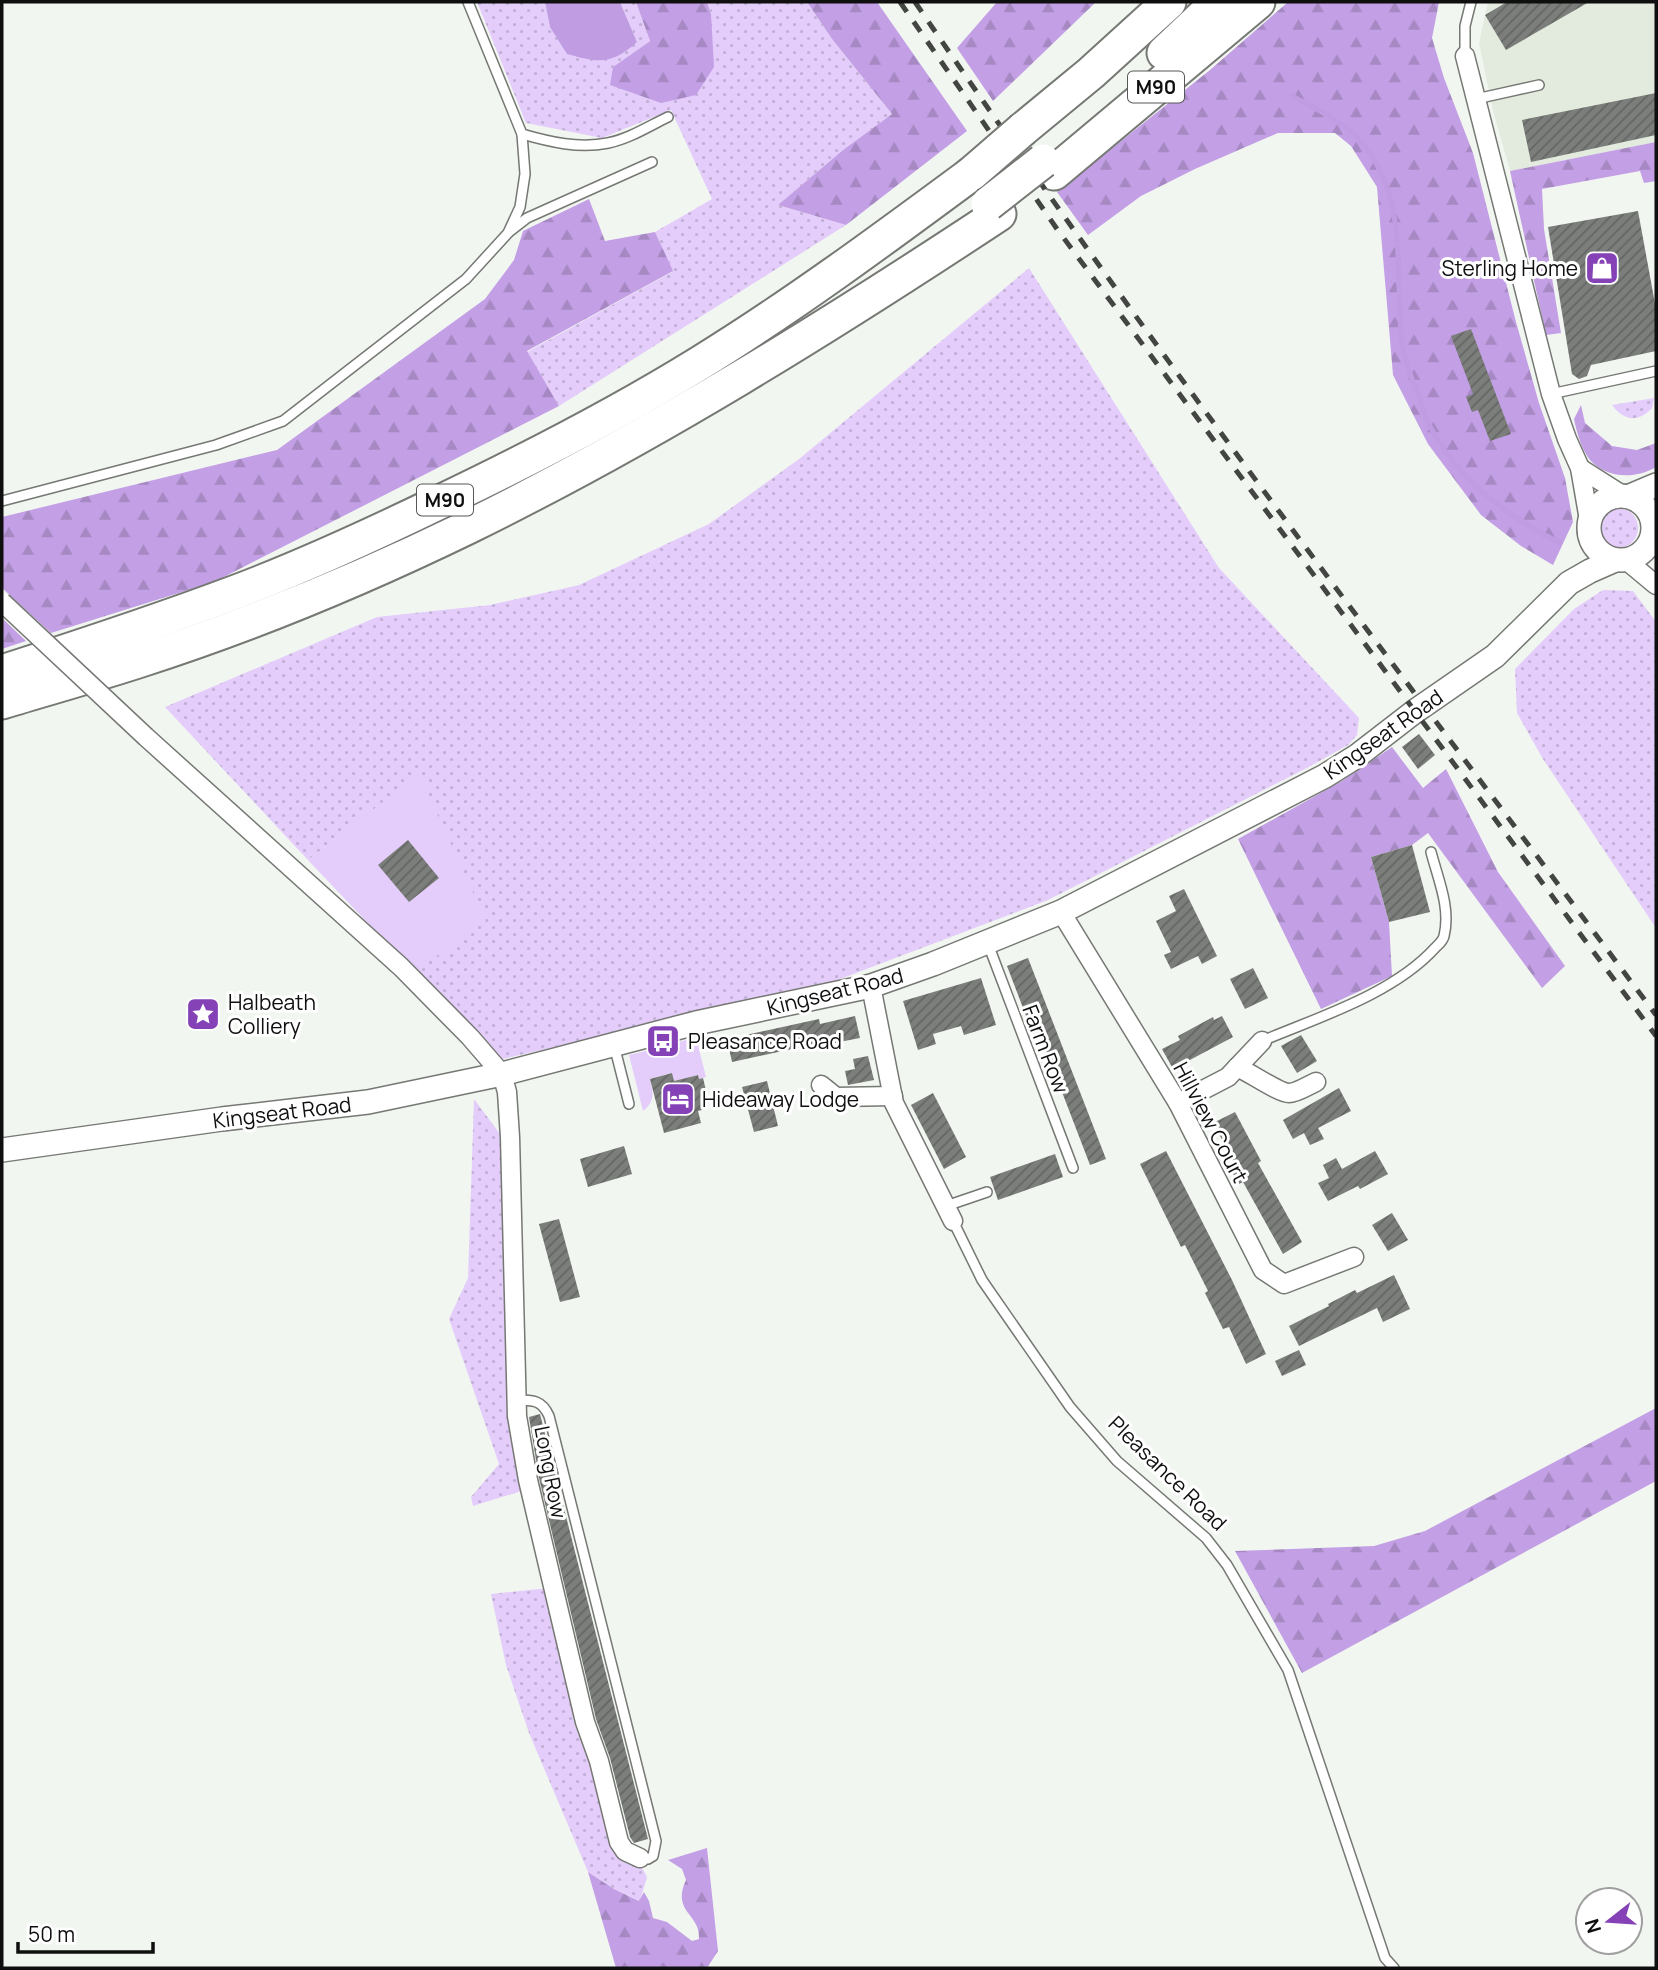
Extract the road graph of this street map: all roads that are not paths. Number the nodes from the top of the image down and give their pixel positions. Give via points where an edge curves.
1 (468, 2) edge
2 (1140, 2) edge
3 (1169, 2) edge
4 (1217, 2) edge
5 (1258, 2) edge
6 (1471, 2) edge
7 (1465, 56) joint
8 (1539, 85) dead end
9 (1476, 99) junction
10 (668, 117) dead end
11 (1020, 127) junction
12 (523, 134) junction
13 (652, 162) dead end
14 (1048, 167) junction
15 (508, 233) junction
16 (1656, 370) edge
17 (1552, 394) junction
18 (1580, 468) junction
19 (1656, 485) edge
20 (1627, 496) junction
21 (2, 501) edge
22 (1589, 525) junction
23 (1655, 532) edge
24 (1620, 560) junction
25 (1569, 583) junction
26 (1656, 585) edge
27 (2, 602) edge
28 (2, 672) edge
29 (2, 702) edge
30 (1431, 852) dead end
31 (1061, 912) junction
32 (987, 942) junction
33 (871, 986) junction
34 (1262, 1041) joint
35 (614, 1043) junction
36 (1237, 1067) junction
37 (502, 1074) junction
38 (1315, 1082) dead end
39 (821, 1085) dead end
40 (893, 1096) junction
41 (1178, 1103) junction
42 (629, 1104) dead end
43 (2, 1150) edge
44 (1073, 1168) dead end
45 (987, 1192) dead end
46 (949, 1214) junction
47 (1354, 1257) dead end
48 (516, 1400) junction
49 (640, 1858) joint
50 (1394, 1968) edge

1 - 12 lane
2 - 11 highway, M90
3 - 11 highway, M90 via 1091,73
4 - 14 highway, M90
5 - 14 highway, M90
6 - 7 lane
7 - 9 street
8 - 9 lane
9 - 17 street
10 - 12 lane via 610,143 554,143
11 - 28 highway, M90, bridge via 856,260 699,364 542,454 355,543 239,591
12 - 15 lane via 525,174 520,207
13 - 15 lane via 527,218
14 - 29 highway, M90, bridge via 994,209 756,368 588,466 467,527 250,621
15 - 21 lane via 466,279 283,421 216,445
16 - 17 lane
17 - 18 street
18 - 20 street
18 - 22 street
19 - 20 street, Kingseat Road
20 - 22 street, Kingseat Road via 1601,502
20 - 23 street, Kingseat Road via 1646,507
22 - 24 street via 1591,542 1598,551
22 - 25 street, Kingseat Road
23 - 24 street, Kingseat Road via 1643,551
24 - 25 street, Kingseat Road
24 - 26 street
25 - 31 street, Kingseat Road via 1495,656 1357,756
27 - 37 street, bridge via 401,967
30 - 34 lane via 1447,909 1444,939 1419,966 1394,982
31 - 32 street, Kingseat Road
31 - 41 street, Hillview Court
32 - 33 street, Kingseat Road
32 - 44 lane, Farm Row
33 - 35 street, Kingseat Road
33 - 40 street, Pleasance Road
34 - 36 street
35 - 37 street, Kingseat Road
35 - 42 lane
36 - 38 street via 1280,1092 1292,1093
36 - 41 street via 1228,1077
37 - 43 street, Kingseat Road via 368,1102
37 - 48 street, Long Row via 510,1137
39 - 40 street via 836,1097
40 - 46 street, Pleasance Road
41 - 47 street, Hillview Court via 1263,1270 1284,1284
45 - 46 lane
46 - 50 lane, Pleasance Road via 982,1280 1070,1407 1117,1461 1206,1538 1227,1565 1288,1670 1385,1958
48 - 49 street, Long Row via 528,1480 585,1723 619,1843
48 - 49 lane via 536,1399 550,1416 656,1841 653,1856

